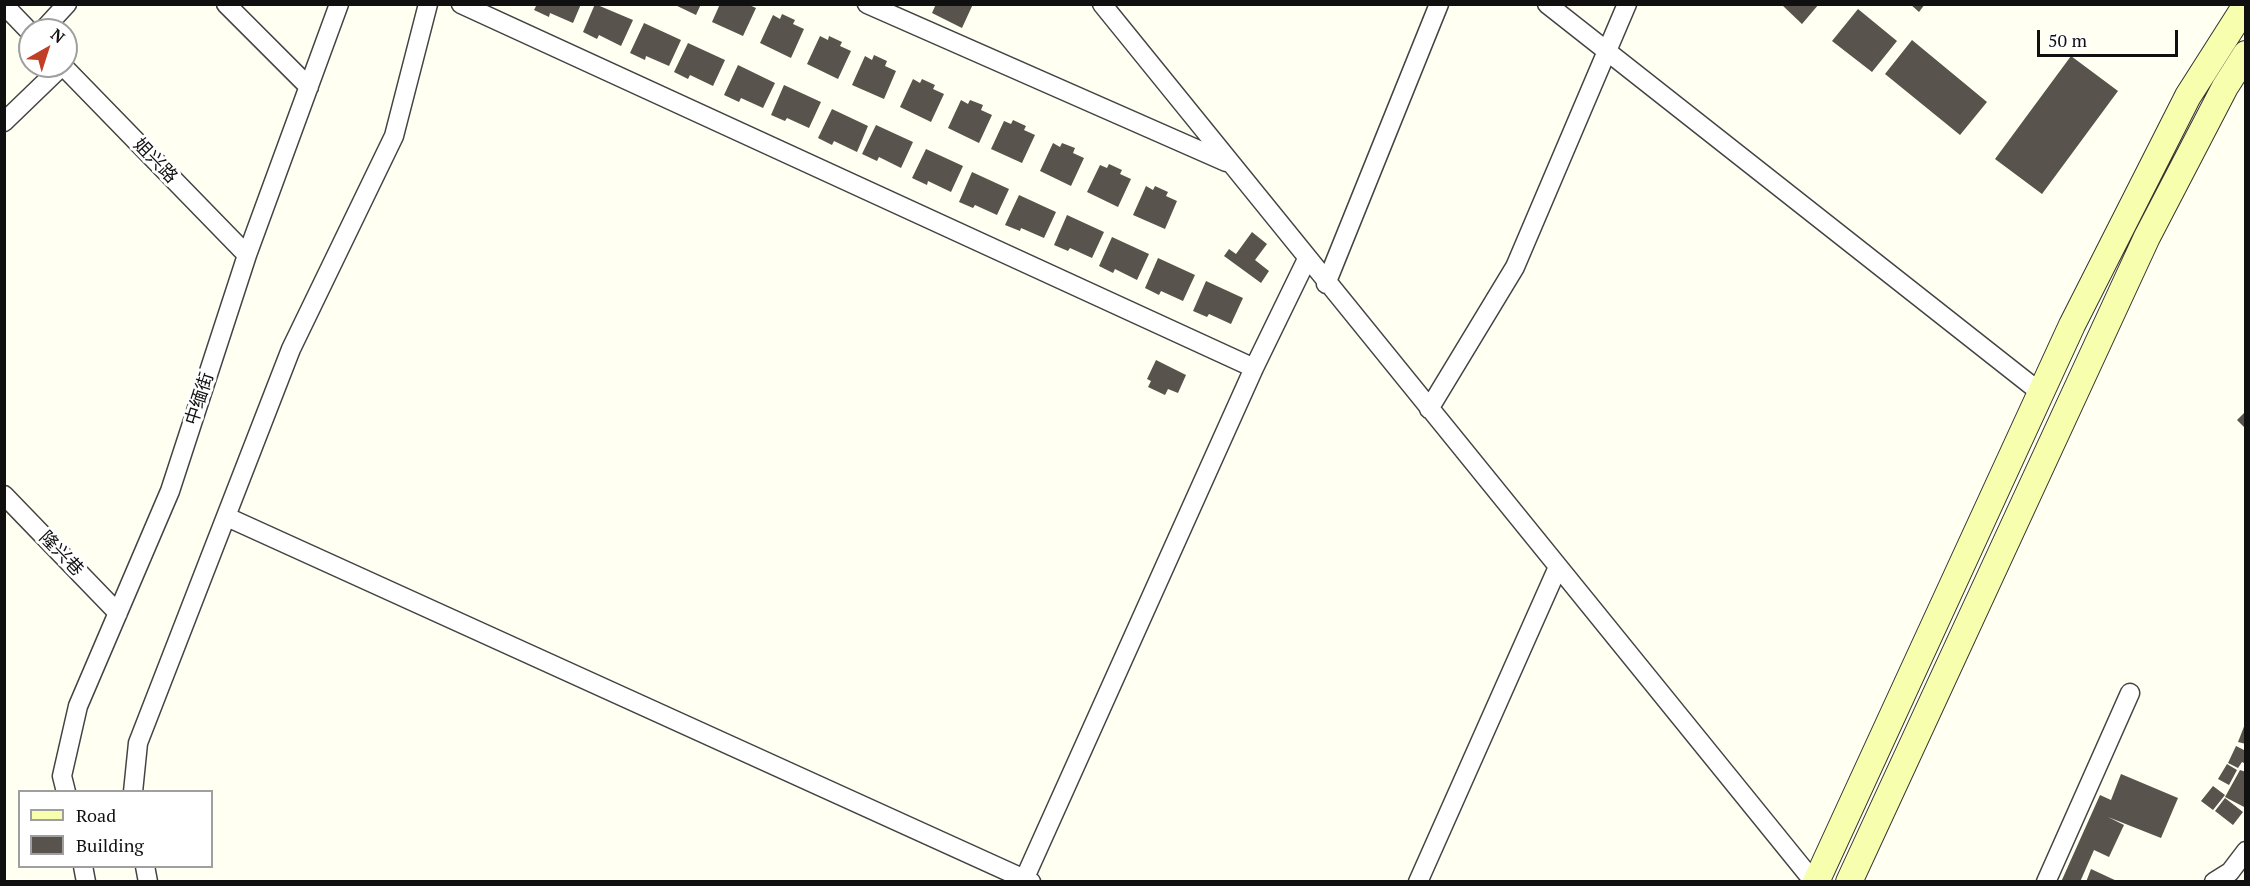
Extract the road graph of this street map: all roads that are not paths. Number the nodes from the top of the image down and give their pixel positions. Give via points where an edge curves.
1 (67, 4) edge
2 (226, 4) edge
3 (339, 4) edge
4 (428, 4) edge
5 (461, 4) edge
6 (867, 4) edge
7 (1102, 4) edge
8 (1439, 4) edge
9 (1547, 4) edge
10 (1627, 4) edge
11 (4, 5) edge
12 (2246, 5) edge
13 (54, 18) edge
14 (18, 20) edge
15 (1608, 52) junction
16 (2246, 54) edge
17 (50, 78) edge
18 (75, 78) edge
19 (309, 87) junction
20 (4, 122) edge
21 (1228, 163) junction
22 (247, 255) junction
23 (1307, 259) junction
24 (1326, 284) junction
25 (1254, 368) junction
26 (2041, 393) junction
27 (1429, 409) junction
28 (4, 495) edge
29 (227, 517) junction
30 (1558, 567) junction
31 (118, 613) junction
32 (2130, 693) dead end
33 (66, 790) edge
34 (133, 790) edge
35 (2246, 851) edge
36 (1026, 880) edge
37 (1418, 882) edge
38 (1815, 882) edge
39 (1849, 882) edge
40 (2046, 882) edge
41 (2214, 882) edge

1 - 13 street
2 - 19 street
3 - 19 street, 中缅街
4 - 29 street via 394,136 291,349
5 - 25 street
6 - 21 street
7 - 21 street
8 - 24 street
9 - 15 street
10 - 15 street
11 - 14 street
12 - 26 street via 2188,96
15 - 26 street
15 - 27 street via 1515,267
16 - 39 street via 2146,237
17 - 20 street
18 - 22 street, 姐兴路
19 - 22 street, 中缅街
21 - 23 street
22 - 31 street, 中缅街 via 170,491
23 - 24 street
23 - 25 street
24 - 27 street
25 - 36 street
26 - 38 street
27 - 30 street
28 - 31 street, 隆兴巷
29 - 34 street via 138,742
29 - 36 street
30 - 37 street
30 - 38 street
31 - 33 street, 中缅街 via 78,706 62,776
32 - 40 street
35 - 41 street via 2230,872

